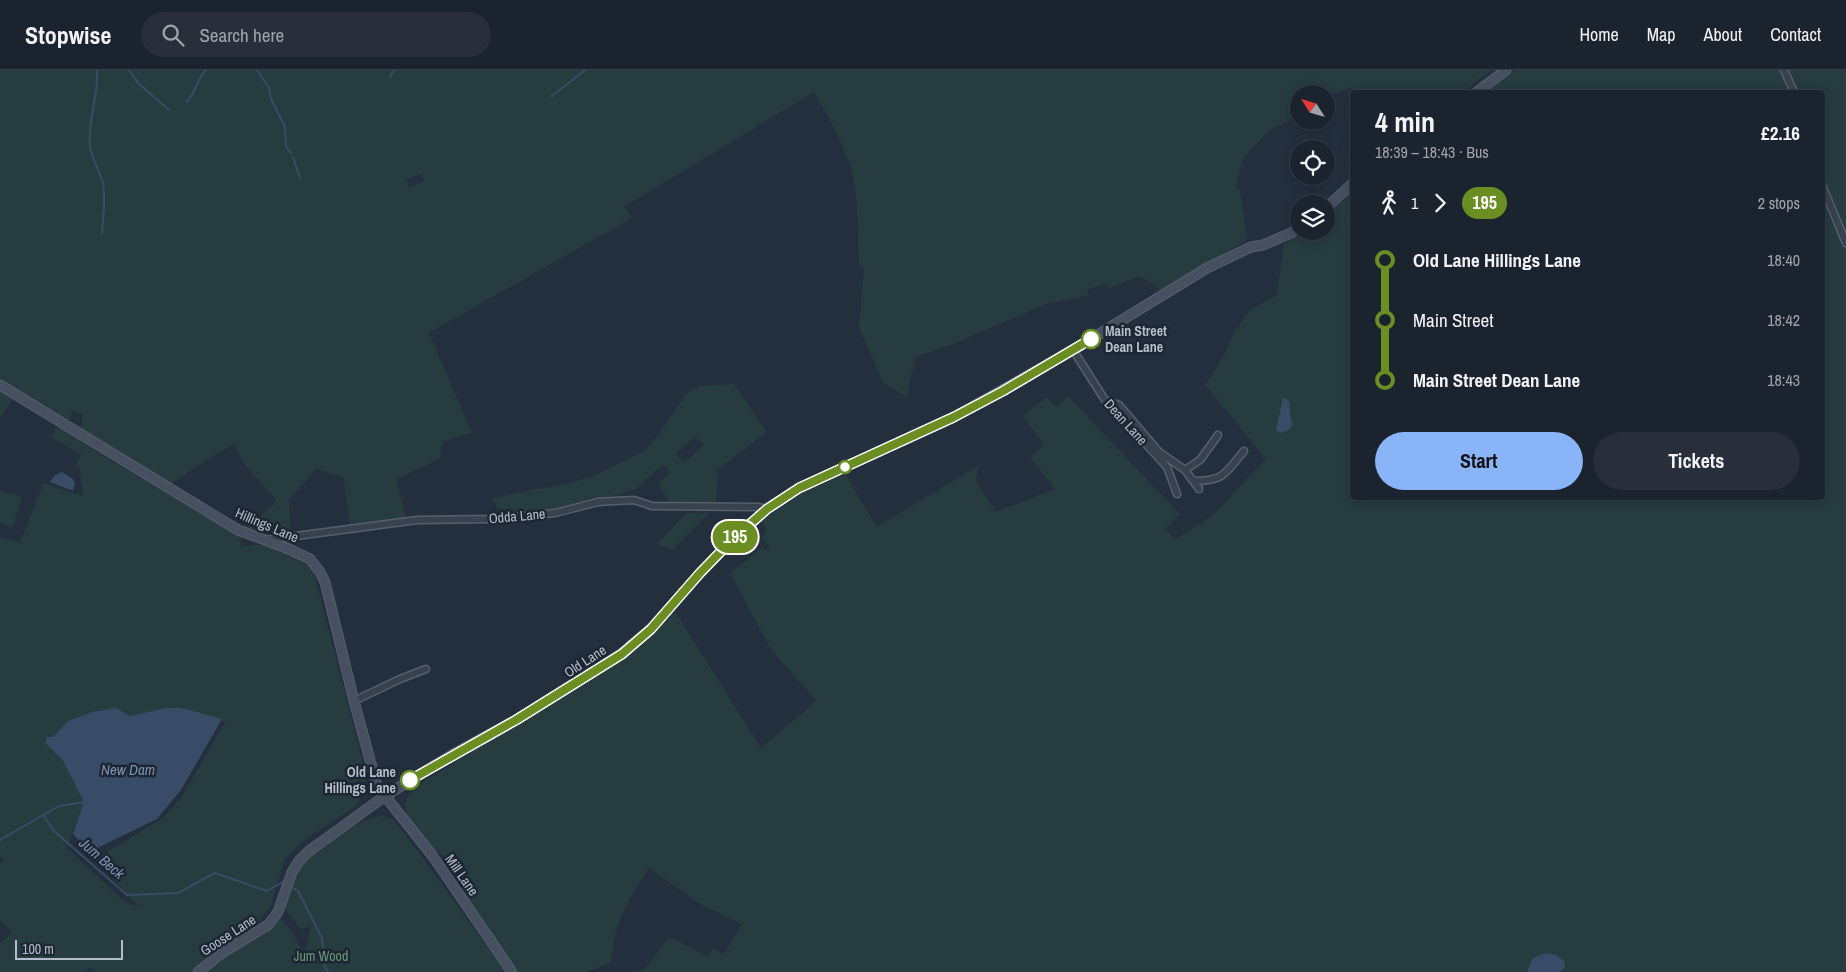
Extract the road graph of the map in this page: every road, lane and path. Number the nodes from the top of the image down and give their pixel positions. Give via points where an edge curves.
1 (1506, 70) edge
2 (1784, 70) edge
3 (1479, 90) edge
4 (1793, 90) edge
5 (1350, 186) edge
6 (1825, 192) edge
7 (1335, 200) edge
8 (1290, 233) edge
9 (1846, 243) edge
10 (1073, 350) junction
11 (0, 384) edge
12 (1105, 400) junction
13 (1218, 435) dead end
14 (1244, 452) dead end
15 (1185, 470) junction
16 (1194, 481) junction
17 (1199, 489) dead end
18 (1178, 494) dead end
19 (767, 509) junction
20 (265, 540) junction
21 (426, 669) dead end
22 (354, 701) junction
23 (385, 796) junction
24 (198, 972) edge
25 (512, 972) edge

1 - 3 street
2 - 4 street
5 - 7 street
6 - 9 street
8 - 10 street, Old Lane via 1207,268
10 - 12 street, Dean Lane
10 - 19 street, Old Lane via 954,417 799,488
11 - 20 street, Hillings Lane via 234,527
12 - 15 street via 1119,405 1159,452
12 - 18 street, Dean Lane via 1167,467
13 - 15 street via 1200,460
14 - 16 street via 1221,478
15 - 16 street
16 - 17 street
19 - 20 street, Odda Lane via 758,506 652,506 634,500 614,501 555,513 491,519 417,520
19 - 23 street, Old Lane via 700,573 651,629 622,654
20 - 22 street, Hillings Lane via 310,559 320,572
21 - 22 street
22 - 23 street, Hillings Lane via 373,774
23 - 24 street, Goose Lane via 299,860 276,916 268,925
23 - 25 street, Mill Lane via 432,855

